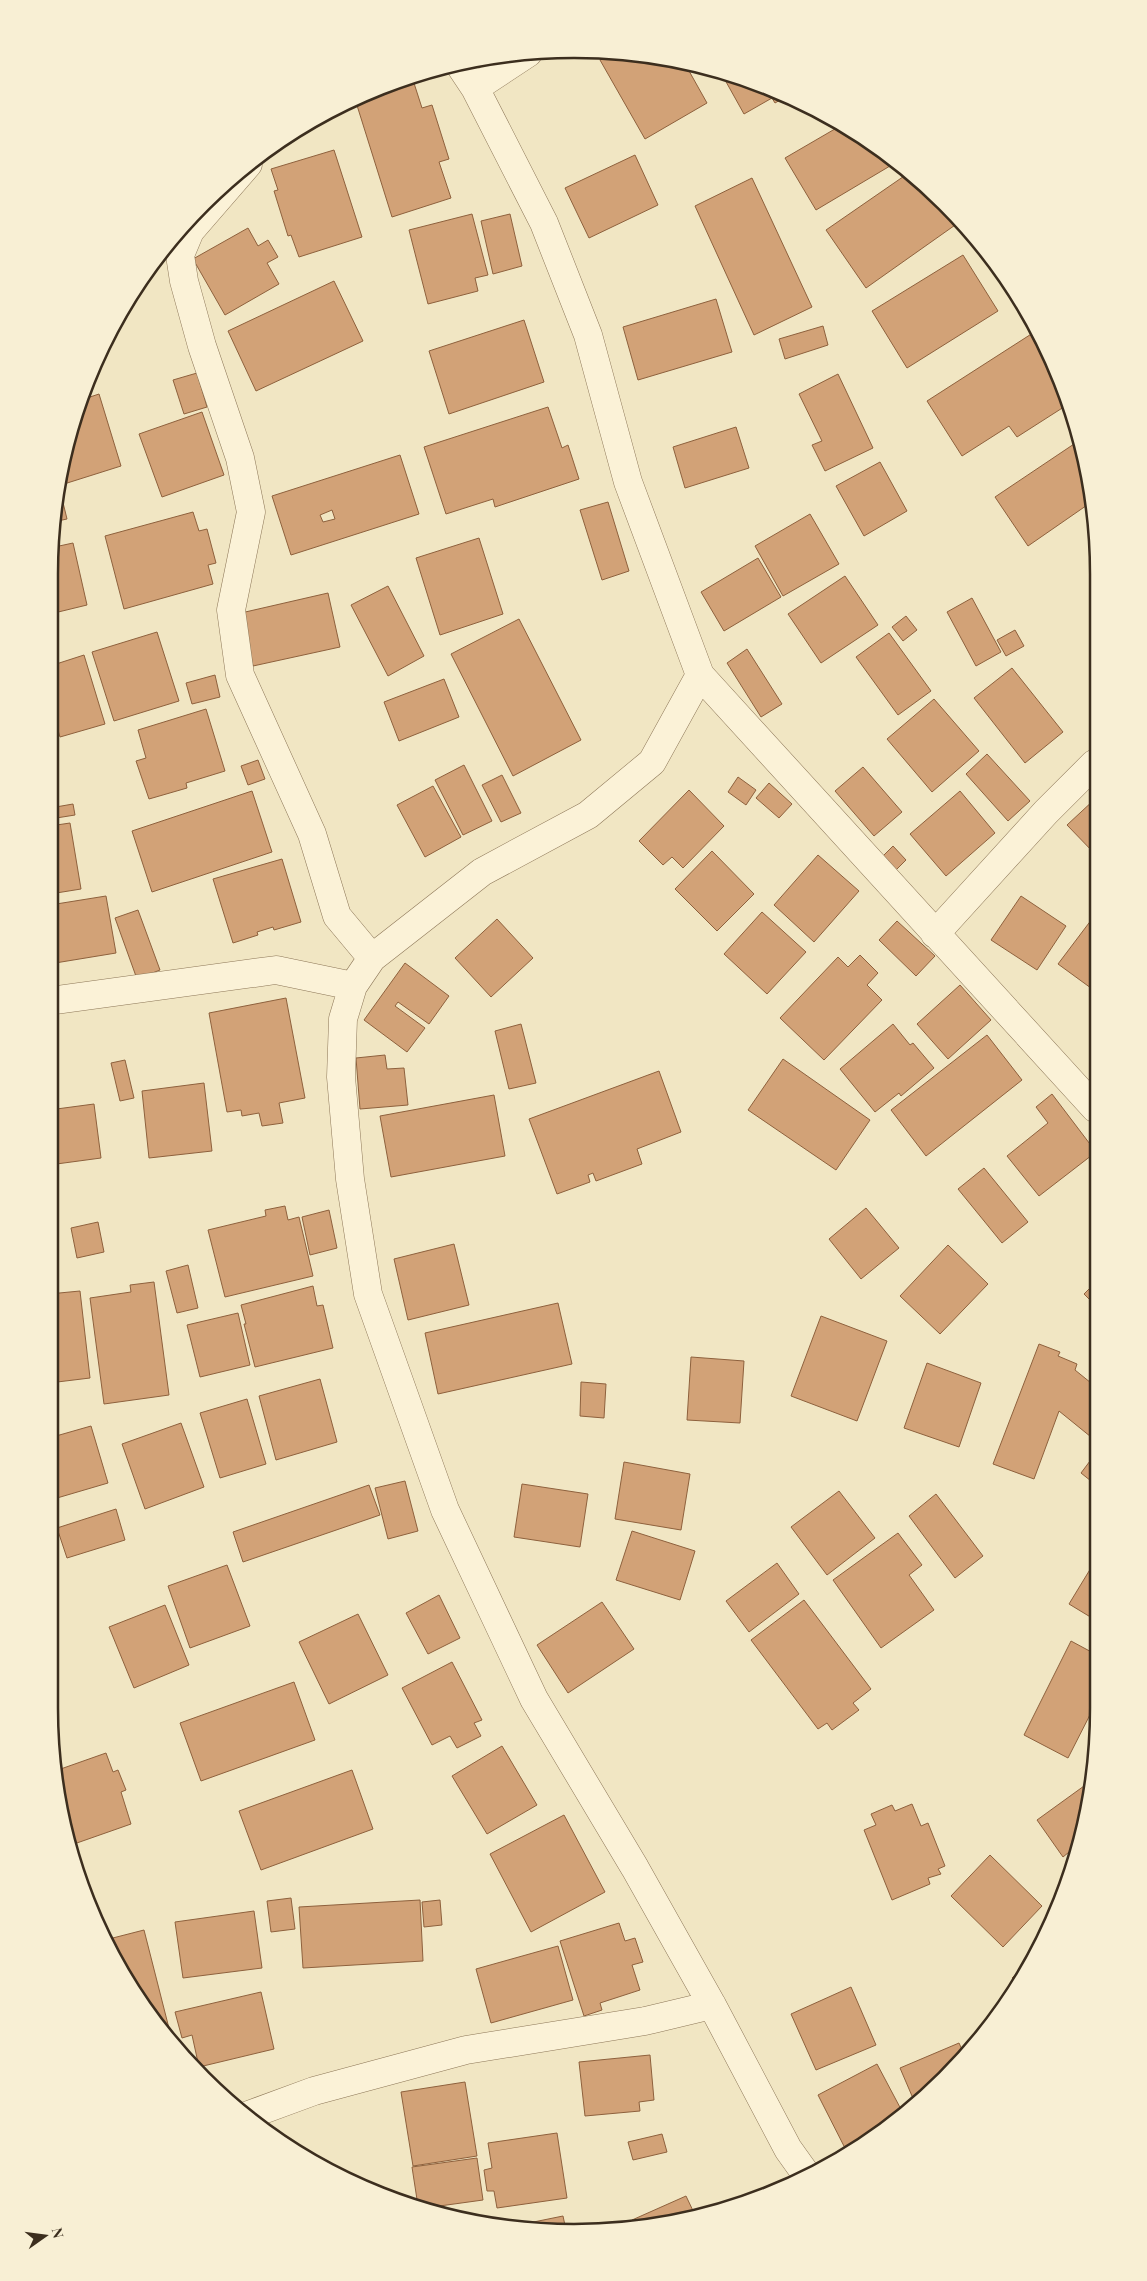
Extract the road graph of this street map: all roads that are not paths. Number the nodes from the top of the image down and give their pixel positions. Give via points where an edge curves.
1 (514, 61) edge
2 (463, 70) edge
3 (475, 88) junction
4 (209, 209) edge
5 (700, 675) junction
6 (1090, 768) edge
7 (935, 934) junction
8 (372, 958) junction
9 (353, 986) junction
10 (58, 1000) edge
11 (1090, 1103) edge
12 (712, 2006) junction
13 (254, 2113) edge
14 (803, 2169) edge

1 - 3 street
2 - 3 street
3 - 5 street via 544,223 588,335 628,482
4 - 8 street via 190,231 180,255 202,346 240,458 251,512 231,610 240,674 312,834 337,916
5 - 7 street
5 - 8 street via 652,762 588,815 482,872
6 - 7 street
7 - 11 street
8 - 9 street
9 - 10 street via 276,970
9 - 12 street via 343,1018 341,1077 350,1179 371,1304 445,1510 534,1699 635,1868
12 - 13 street via 645,2021 466,2050 314,2091
12 - 14 street via 788,2149

